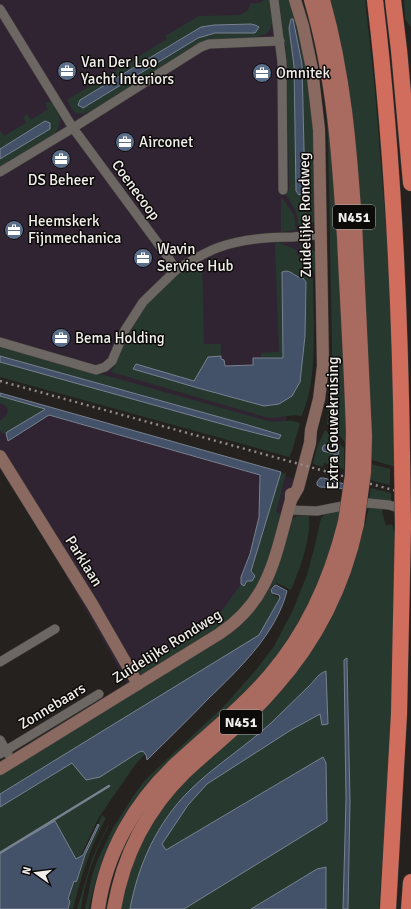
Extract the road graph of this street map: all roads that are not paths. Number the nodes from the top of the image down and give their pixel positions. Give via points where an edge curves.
1 (274, 0) edge
2 (295, 0) edge
3 (311, 0) edge
4 (323, 0) edge
5 (375, 0) edge
6 (378, 0) edge
7 (393, 0) edge
8 (0, 9) edge
9 (280, 42) junction
10 (405, 50) edge
11 (74, 128) junction
12 (0, 172) edge
13 (411, 183) edge
14 (283, 190) dead end
15 (321, 236) junction
16 (176, 270) junction
17 (0, 342) edge
18 (359, 434) junction
19 (0, 456) edge
20 (289, 505) junction
21 (411, 512) edge
22 (351, 523) junction
23 (55, 629) dead end
24 (0, 662) edge
25 (138, 684) junction
26 (98, 694) dead end
27 (0, 740) edge
28 (3, 752) edge
29 (13, 761) junction
30 (0, 769) edge
31 (411, 882) edge
32 (98, 909) edge
33 (114, 909) edge
34 (388, 909) edge
35 (409, 909) edge

1 - 9 street
2 - 15 main road, Zuidelijke Rondweg via 308,50 318,112
3 - 18 main road, Extra Gouwekruising / N451 via 326,62 337,135
4 - 18 main road, Extra Gouwekruising / N451 via 339,65 349,136 358,268
5 - 34 highway, bridge via 394,216 402,455 399,714
6 - 10 highway
7 - 10 highway, bridge
8 - 11 street, Coenecoop
9 - 11 street via 210,44 201,47
9 - 14 street
10 - 13 highway
11 - 12 street
11 - 16 street, Coenecoop
15 - 16 street via 275,237 238,242 218,248
15 - 20 main road, Zuidelijke Rondweg via 323,366 319,399 311,430 304,442
16 - 17 street via 143,302 125,330 112,361 105,367 96,370
18 - 22 main road, Extra Gouwekruising / N451, bridge via 352,475
19 - 25 main road, Parklaan via 92,604
20 - 21 street via 317,511 368,503 389,505
20 - 25 main road, Zuidelijke Rondweg via 270,573 248,610 226,630
22 - 32 main road, Extra Gouwekruising / N451 via 314,609 297,639 270,675 177,763 140,804 112,854
22 - 33 main road, Extra Gouwekruising / N451 via 349,556 326,612 308,644 265,698 184,773 156,806 128,854
23 - 24 street
25 - 29 main road, Zuidelijke Rondweg
26 - 28 street, Zonnebaars
27 - 28 street
28 - 29 street
29 - 30 main road, Zuidelijke Rondweg
31 - 35 highway

